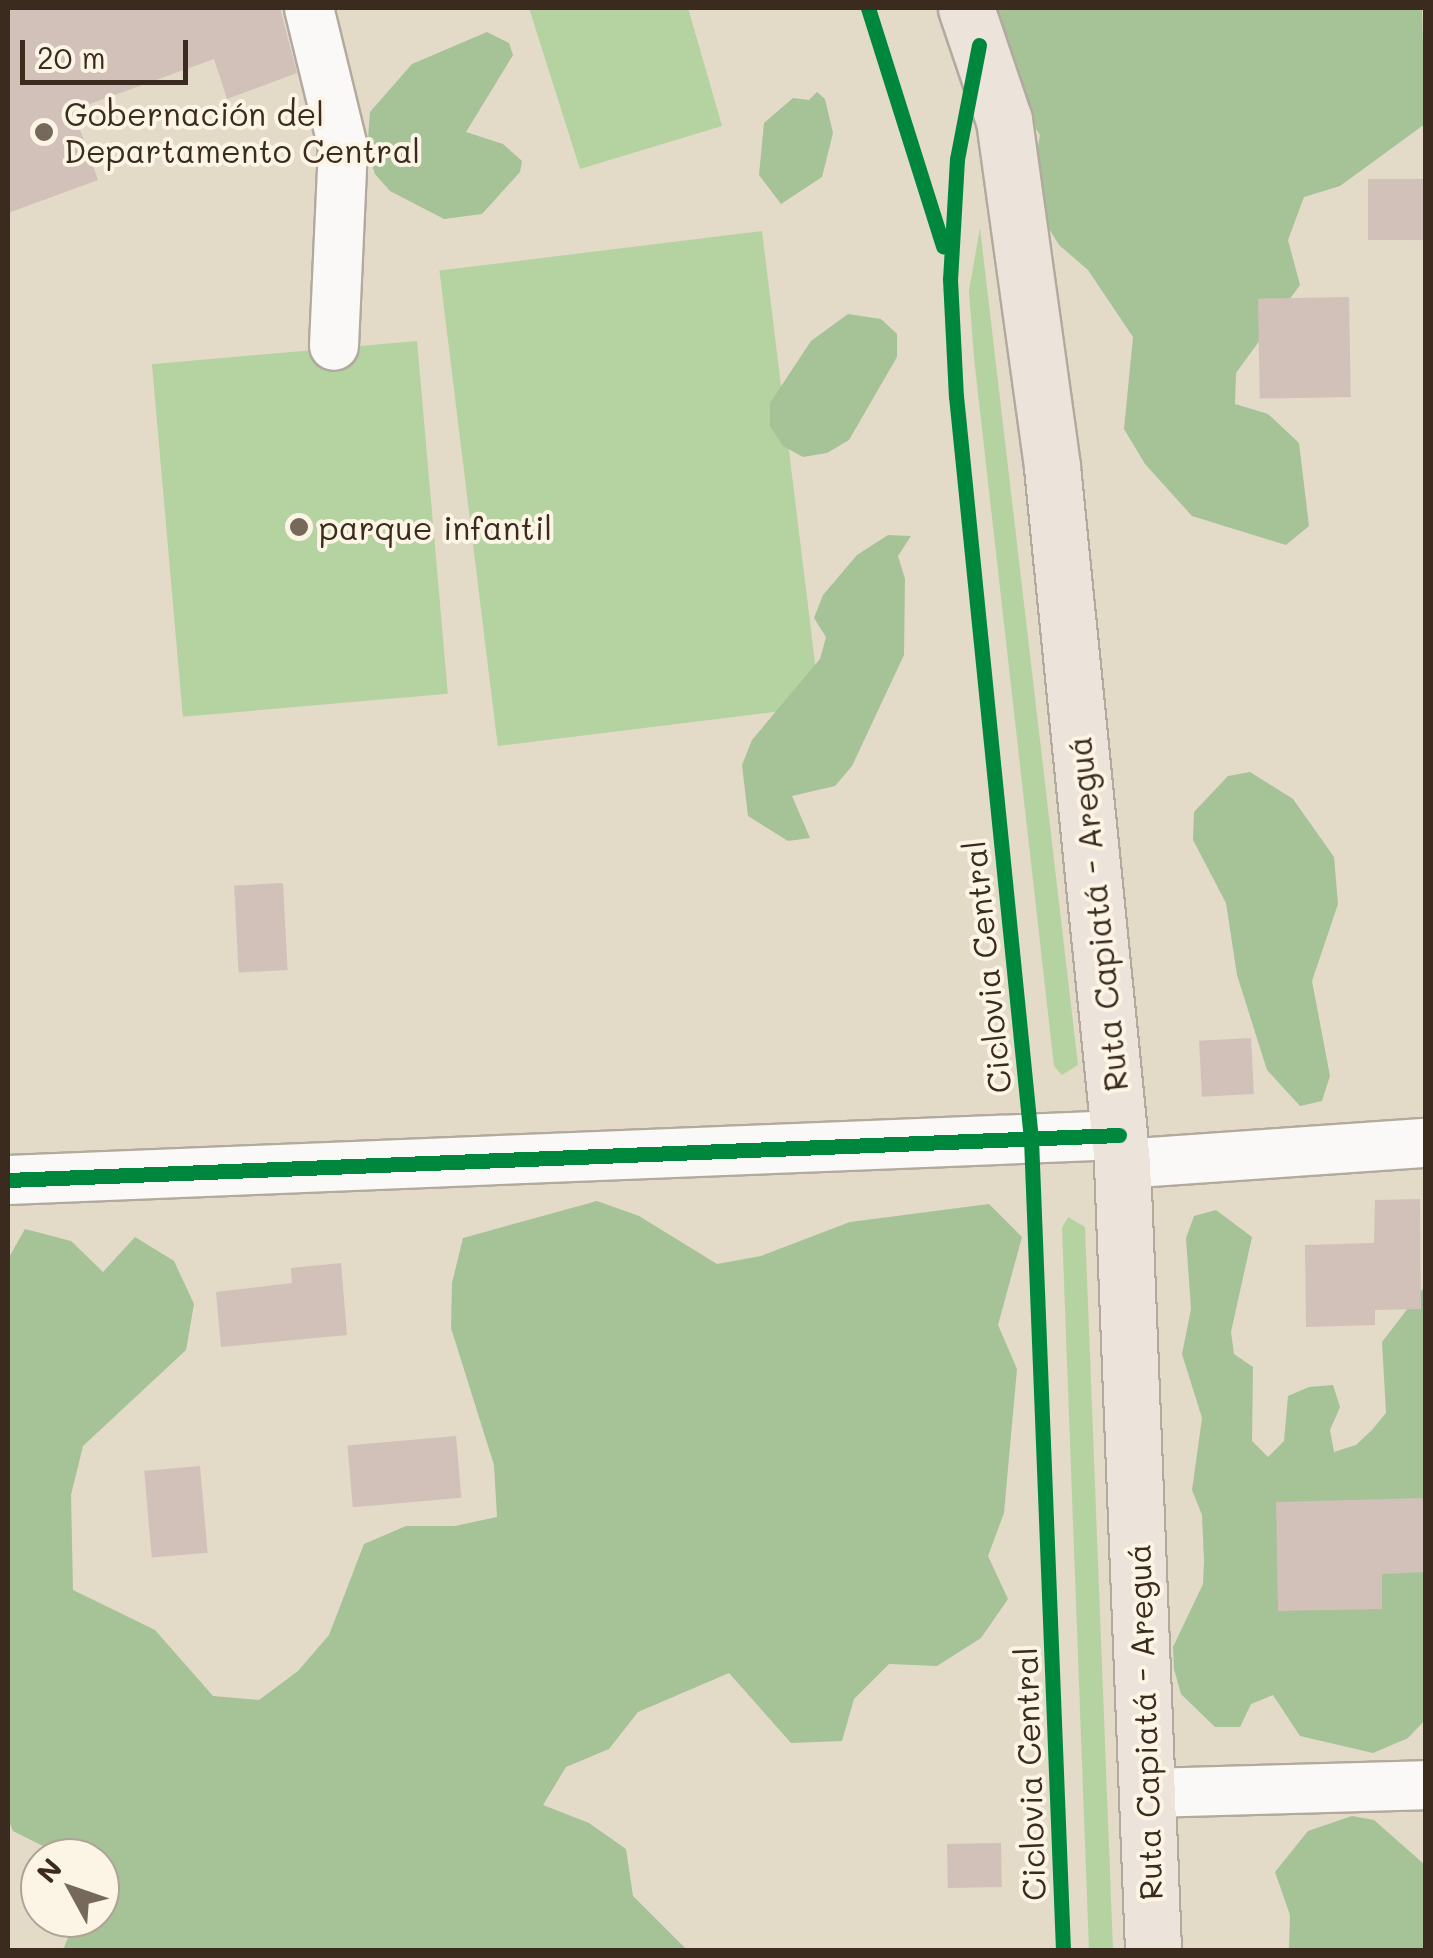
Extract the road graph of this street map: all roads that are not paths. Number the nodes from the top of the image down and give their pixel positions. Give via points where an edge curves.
1 (309, 8) edge
2 (966, 8) edge
3 (334, 346) dead end
4 (1426, 1143) edge
5 (1120, 1150) junction
6 (8, 1180) edge
7 (1426, 1784) edge
8 (1147, 1793) junction
9 (1153, 1950) edge

1 - 3 street via 344,147
2 - 5 main road, Ruta Capiatá - Areguá via 1004,120 1052,467
4 - 5 street
5 - 6 street
5 - 8 main road, Ruta Capiatá - Areguá
7 - 8 street
8 - 9 main road, Ruta Capiatá - Areguá

